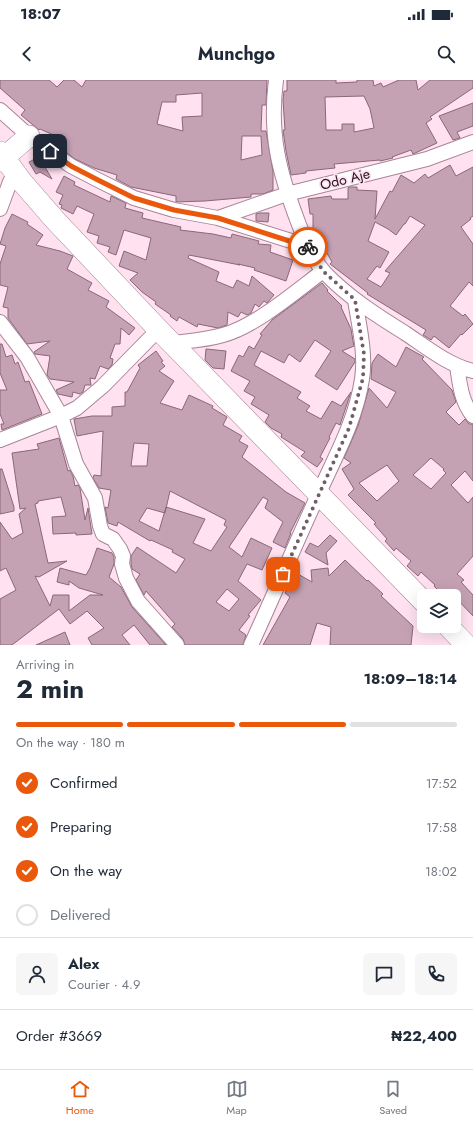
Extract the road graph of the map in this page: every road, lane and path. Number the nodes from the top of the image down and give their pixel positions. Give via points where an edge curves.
1 (276, 80) edge
2 (0, 110) edge
3 (29, 136) junction
4 (473, 142) edge
5 (5, 166) edge
6 (287, 194) junction
7 (0, 209) edge
8 (218, 218) junction
9 (307, 246) junction
10 (323, 271) junction
11 (355, 300) junction
12 (0, 322) edge
13 (162, 339) junction
14 (457, 366) junction
15 (473, 371) edge
16 (61, 416) junction
17 (473, 416) edge
18 (0, 440) edge
19 (317, 498) junction
20 (417, 595) edge
21 (417, 605) edge
22 (444, 633) edge
23 (455, 633) edge
24 (177, 645) edge
25 (251, 645) edge
26 (456, 645) edge
27 (466, 645) edge

1 - 6 street via 273,103 276,150
2 - 3 street, Odo Aje
3 - 5 highway
3 - 8 street, Odo Aje via 71,166 134,198 174,210
4 - 6 street, Odo Aje via 427,159
5 - 7 street
5 - 13 highway
6 - 8 street, Odo Aje
6 - 9 street
8 - 9 street, Odo Aje
9 - 10 street
10 - 11 street
10 - 13 street via 242,328 200,340
11 - 14 street
11 - 19 street via 364,354 363,378 349,428
12 - 16 street via 27,357
13 - 16 street via 77,408
13 - 19 highway
14 - 15 street
14 - 17 street via 461,393 466,407
16 - 18 street
16 - 24 street via 76,464 96,498 103,534 113,539 120,550 126,578 138,601
19 - 20 highway
19 - 21 highway
19 - 25 street
22 - 26 highway
23 - 27 highway

